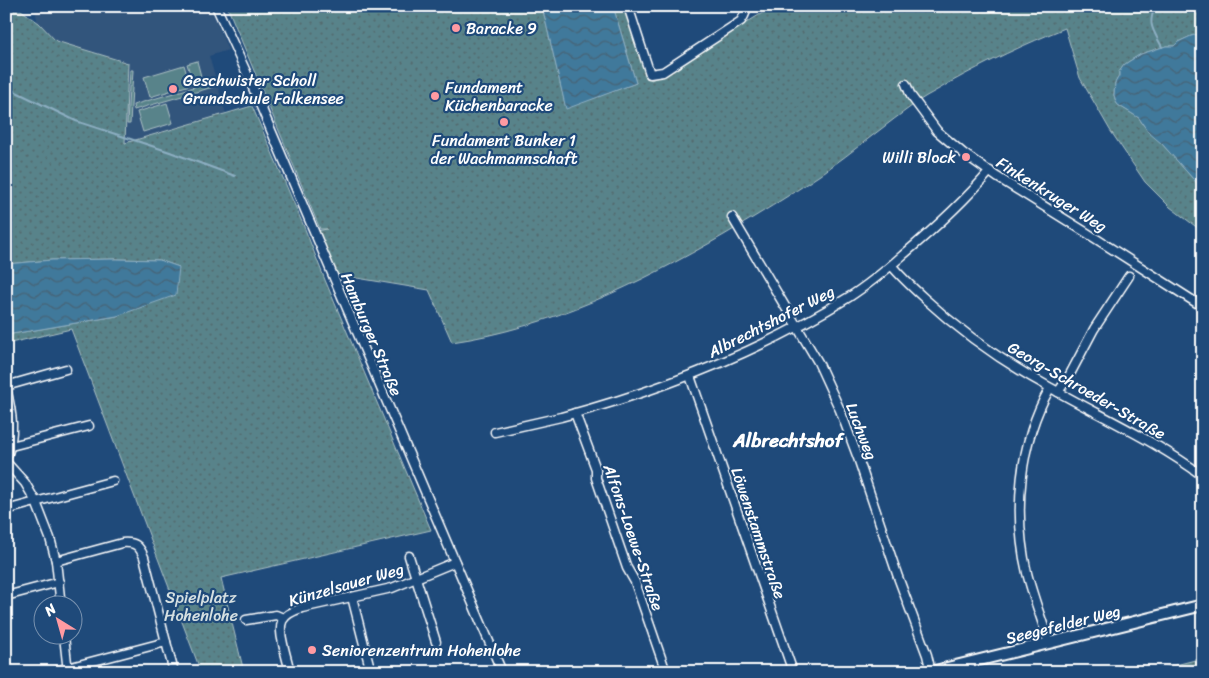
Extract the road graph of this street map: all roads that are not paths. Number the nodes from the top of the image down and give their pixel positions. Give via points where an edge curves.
1 (216, 6) edge
2 (628, 6) edge
3 (746, 8) edge
4 (906, 84) dead end
5 (990, 171) junction
6 (732, 217) dead end
7 (892, 266) junction
8 (1129, 276) dead end
9 (1203, 307) edge
10 (797, 327) junction
11 (66, 370) dead end
12 (690, 376) junction
13 (6, 387) edge
14 (1050, 388) junction
15 (1058, 392) junction
16 (575, 413) junction
17 (90, 426) dead end
18 (495, 432) dead end
19 (11, 446) junction
20 (6, 460) edge
21 (1203, 476) edge
22 (113, 481) dead end
23 (36, 502) junction
24 (6, 510) edge
25 (409, 556) dead end
26 (56, 561) junction
27 (455, 562) junction
28 (416, 578) junction
29 (59, 582) junction
30 (6, 596) edge
31 (60, 596) edge
32 (352, 597) junction
33 (1203, 605) edge
34 (284, 618) junction
35 (246, 620) dead end
36 (166, 642) junction
37 (436, 642) dead end
38 (1049, 643) junction
39 (65, 646) edge
40 (67, 670) edge
41 (52, 672) edge
42 (174, 672) edge
43 (290, 672) edge
44 (371, 672) edge
45 (502, 672) edge
46 (666, 672) edge
47 (792, 672) edge
48 (931, 672) edge

1 - 27 street, Hamburger Straße
2 - 3 street via 650,74 663,72 741,21
4 - 5 street, Finkenkruger Weg via 937,131
5 - 7 street, Albrechtshofer Weg via 952,212
5 - 9 street, Finkenkruger Weg
6 - 10 street, Luchweg
7 - 10 street, Albrechtshofer Weg via 850,296
7 - 14 street, Georg-Schroeder-Straße via 957,326
8 - 15 street
10 - 12 street, Albrechtshofer Weg
10 - 48 street, Luchweg via 818,362 840,410 928,655
11 - 13 street
12 - 16 street, Albrechtshofer Weg
12 - 47 street, Löwenstammstraße
13 - 19 street via 12,414
14 - 15 street, Georg-Schroeder-Straße
14 - 38 street via 1041,403 1026,448 1020,504 1021,540 1027,572
15 - 21 street, Georg-Schroeder-Straße via 1136,433
16 - 18 street, Albrechtshofer Weg
16 - 46 street, Alfons-Loewe-Straße
17 - 19 street
19 - 20 street
20 - 23 street
22 - 23 street
23 - 24 street
23 - 26 street
25 - 28 street, Künzelsauer Weg
26 - 29 street
26 - 36 street via 122,543 136,545 144,557
27 - 28 street, Künzelsauer Weg
27 - 45 street, Hamburger Straße
28 - 32 street, Künzelsauer Weg via 392,588
28 - 37 street, Künzelsauer Weg
29 - 30 street
29 - 31 street
32 - 34 street, Künzelsauer Weg via 302,608
32 - 44 street
33 - 38 street, Seegefelder Weg
34 - 35 street via 276,614
34 - 43 street via 280,632
36 - 40 street
36 - 42 street
38 - 48 street, Seegefelder Weg
39 - 40 street
40 - 41 street

